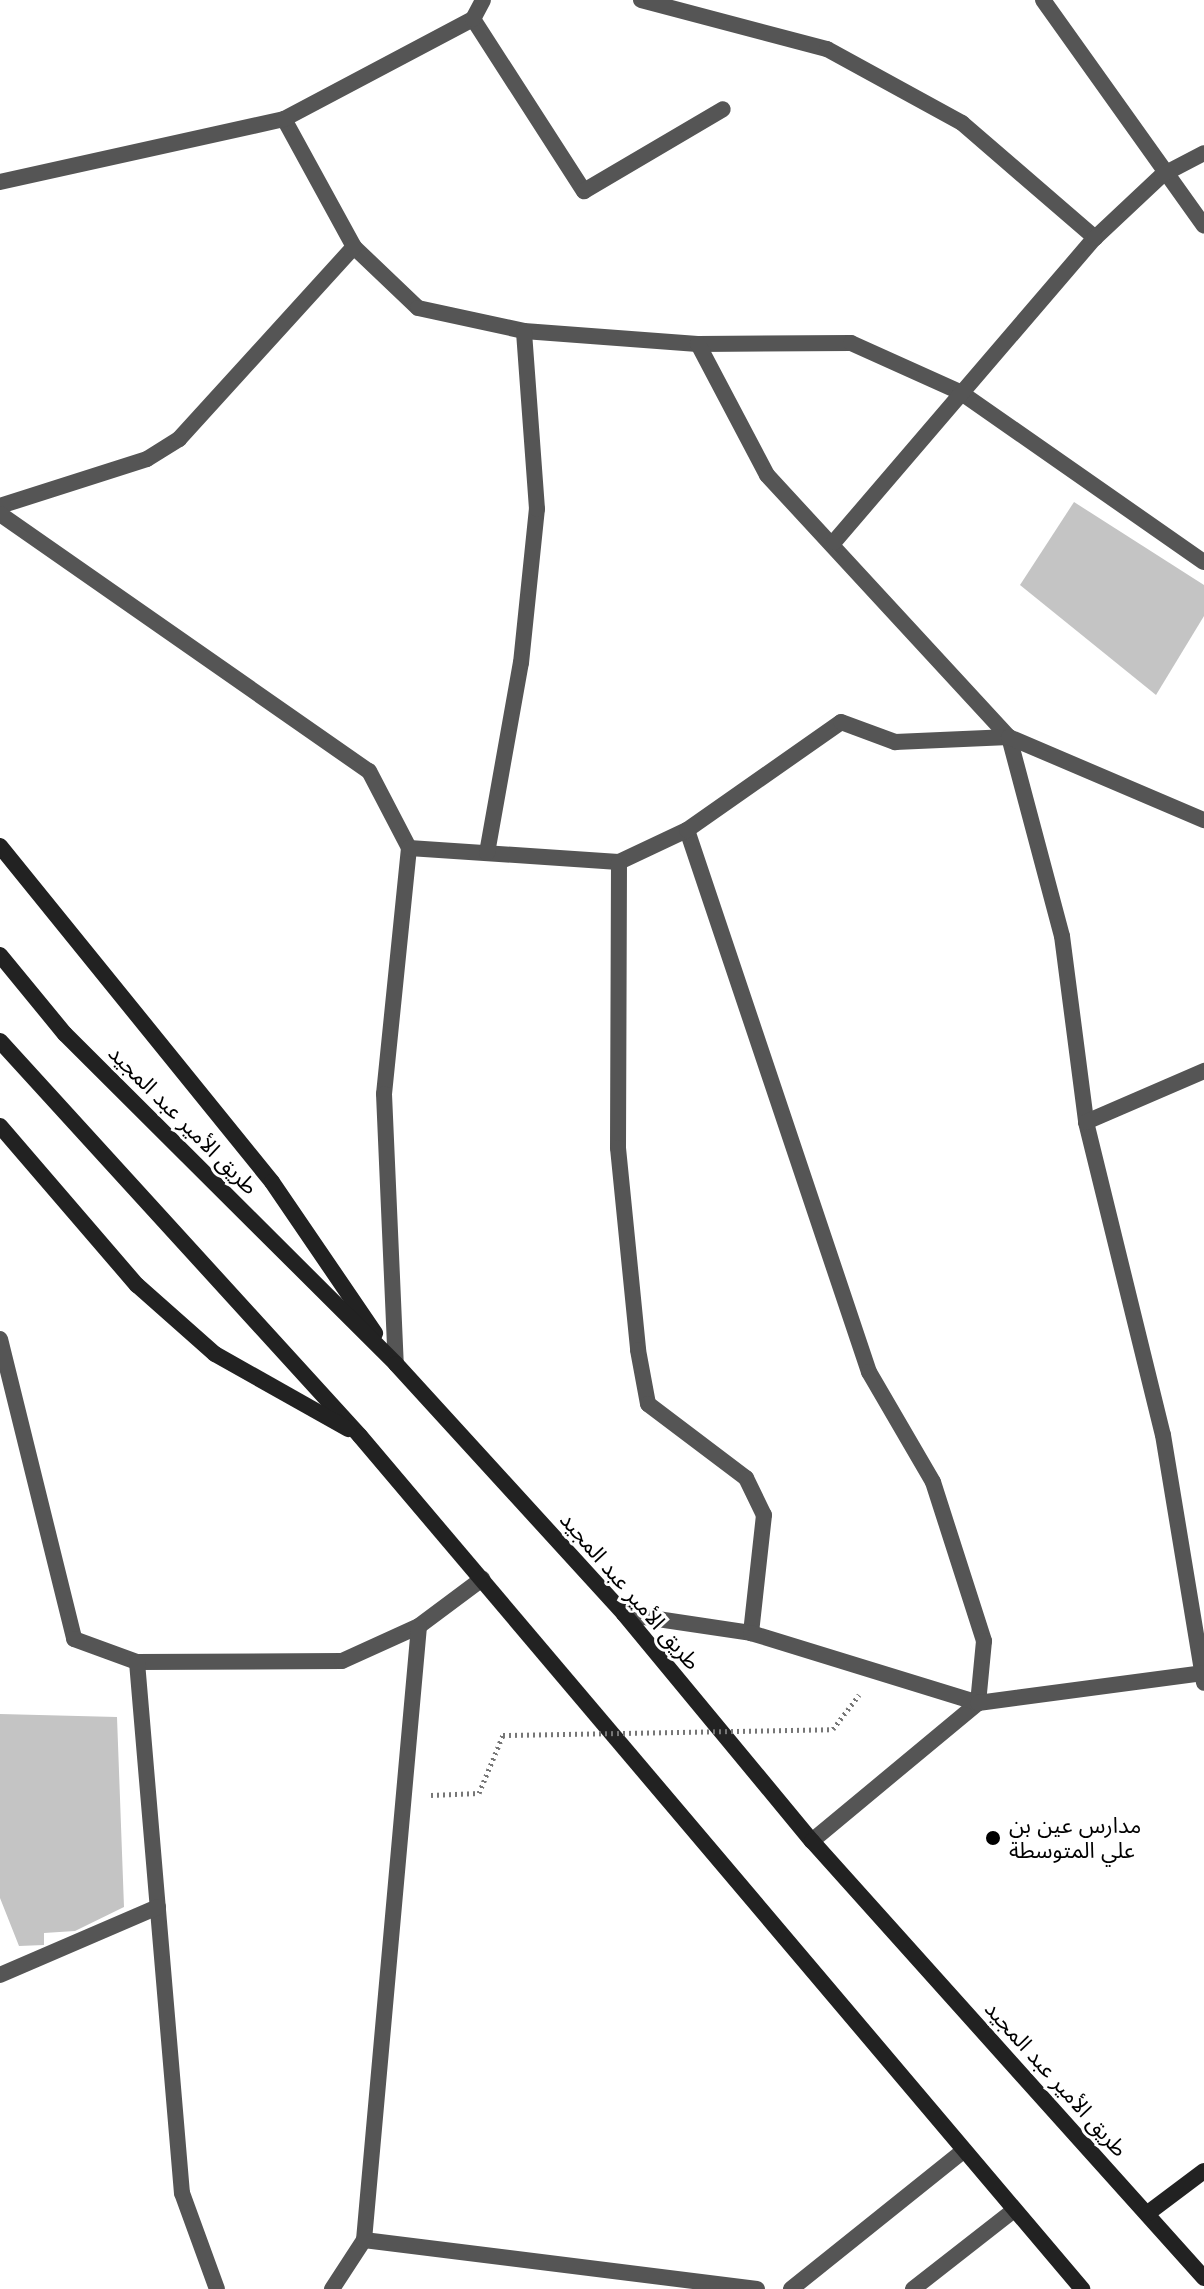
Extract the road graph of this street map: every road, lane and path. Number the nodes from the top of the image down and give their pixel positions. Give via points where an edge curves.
1 (483, 0) edge
2 (641, 0) edge
3 (1043, 0) edge
4 (473, 19) junction
5 (723, 109) dead end
6 (284, 119) junction
7 (1204, 153) edge
8 (1162, 175) junction
9 (0, 182) edge
10 (1204, 226) edge
11 (1095, 238) junction
12 (354, 247) junction
13 (524, 331) junction
14 (698, 344) junction
15 (960, 392) junction
16 (0, 506) edge
17 (0, 514) edge
18 (834, 542) junction
19 (1204, 562) edge
20 (1009, 737) junction
21 (1204, 820) edge
22 (687, 830) junction
23 (0, 846) edge
24 (409, 848) junction
25 (487, 853) junction
26 (619, 862) junction
27 (0, 955) edge
28 (0, 1041) edge
29 (1204, 1071) edge
30 (1086, 1122) junction
31 (0, 1126) edge
32 (0, 1339) edge
33 (396, 1364) junction
34 (3, 1375) edge
35 (360, 1436) junction
36 (482, 1579) junction
37 (624, 1614) junction
38 (419, 1626) junction
39 (751, 1633) junction
40 (137, 1662) junction
41 (877, 1672) junction
42 (1202, 1677) edge
43 (978, 1703) junction
44 (404, 1796) junction
45 (812, 1841) junction
46 (158, 1907) junction
47 (0, 1975) edge
48 (962, 2152) junction
49 (1204, 2171) edge
50 (1014, 2210) junction
51 (1148, 2213) junction
52 (364, 2240) junction
53 (1204, 2278) edge
54 (217, 2289) edge
55 (332, 2289) edge
56 (757, 2289) edge
57 (791, 2289) edge
58 (913, 2289) edge
59 (1082, 2289) edge

1 - 4 street
2 - 11 street via 827,49 962,123
3 - 8 street
4 - 5 street via 584,191
4 - 6 street
6 - 9 street
6 - 12 street
7 - 8 street
8 - 10 street
8 - 11 street
11 - 15 street
12 - 13 street via 418,308
12 - 16 street via 179,439 135,463
13 - 14 street
13 - 25 street via 537,509 521,663
14 - 15 street via 851,343
14 - 18 street via 767,475
15 - 18 street
15 - 19 street
17 - 24 street via 369,771
18 - 20 street
20 - 21 street
20 - 22 street via 895,742 841,722
20 - 30 street via 1062,936
22 - 26 street
22 - 43 street via 869,1372 933,1482 984,1641
23 - 33 main road via 272,1182
24 - 25 street
24 - 33 street via 384,1094
25 - 26 street
26 - 39 street via 618,1148 638,1350 648,1404 746,1478 764,1515
27 - 33 main road, طريق الأمير عبد المجيد via 65,1034
28 - 35 main road
29 - 30 street
30 - 42 street via 1163,1435
31 - 35 main road via 137,1285 215,1354
32 - 34 street
33 - 37 main road, طريق الأمير عبد المجيد
34 - 40 street via 74,1639
35 - 36 main road
36 - 38 street
36 - 48 main road
37 - 39 street
37 - 45 main road, طريق الأمير عبد المجيد
38 - 40 street via 342,1661
38 - 44 street
39 - 41 street
40 - 46 street
41 - 43 street
41 - 44 path, bridge via 833,1729 503,1735 479,1793
42 - 43 street
43 - 45 street
44 - 52 street
45 - 51 main road, طريق الأمير عبد المجيد
46 - 47 street
46 - 54 street via 182,2193
48 - 50 main road
48 - 57 street
49 - 51 main road
50 - 58 street
50 - 59 main road
51 - 53 main road, طريق الأمير عبد المجيد
52 - 55 street
52 - 56 street

